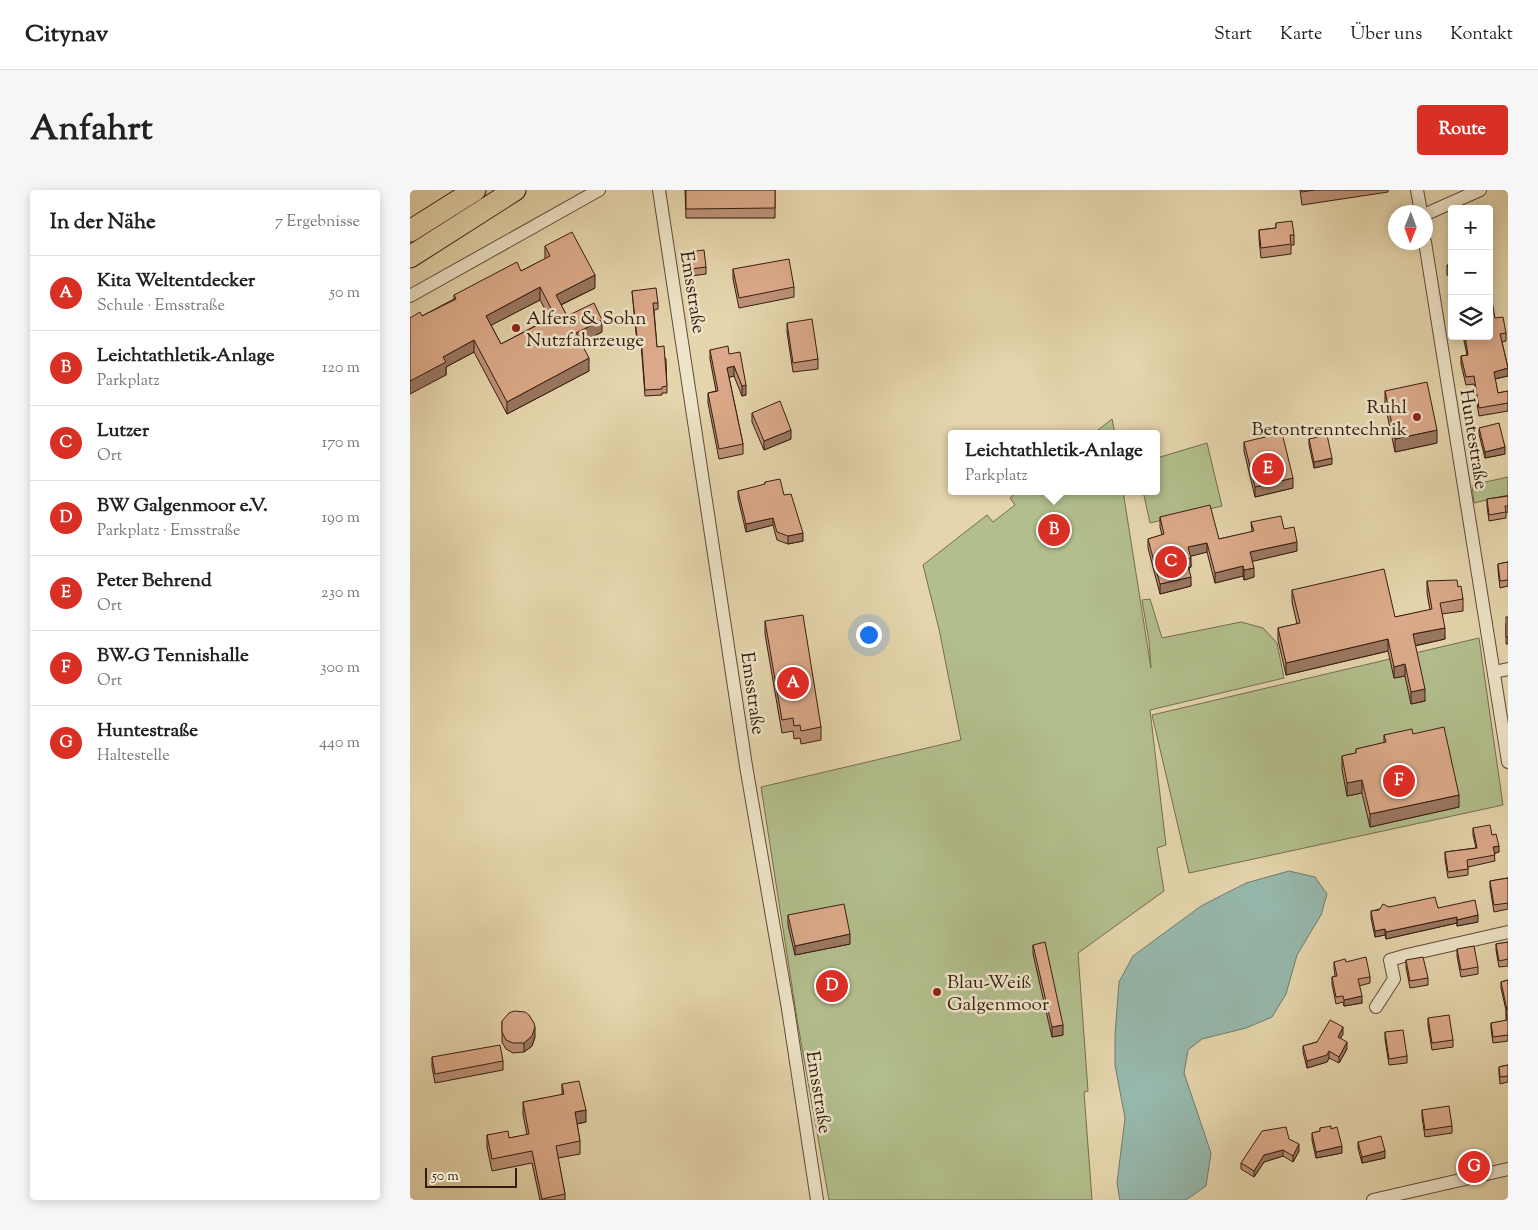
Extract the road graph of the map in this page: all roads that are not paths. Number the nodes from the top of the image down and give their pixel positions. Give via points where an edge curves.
1 (475, 190) edge
2 (515, 190) edge
3 (599, 190) edge
4 (659, 190) edge
5 (1417, 190) edge
6 (1480, 190) edge
7 (1420, 205) edge
8 (1433, 211) edge
9 (410, 231) edge
10 (1426, 250) edge
11 (410, 257) edge
12 (410, 296) edge
13 (1508, 669) edge
14 (1494, 672) junction
15 (1508, 762) edge
16 (1508, 932) edge
17 (1376, 1007) dead end
18 (1508, 1169) edge
19 (1379, 1199) edge
20 (817, 1200) edge

1 - 9 highway
2 - 11 highway
3 - 12 street
4 - 20 street, Emsstraße via 745,763
5 - 7 street
6 - 8 street
10 - 14 street, Huntestraße
13 - 14 street
14 - 15 street, Huntestraße
16 - 17 street via 1390,960 1394,979
18 - 19 street

